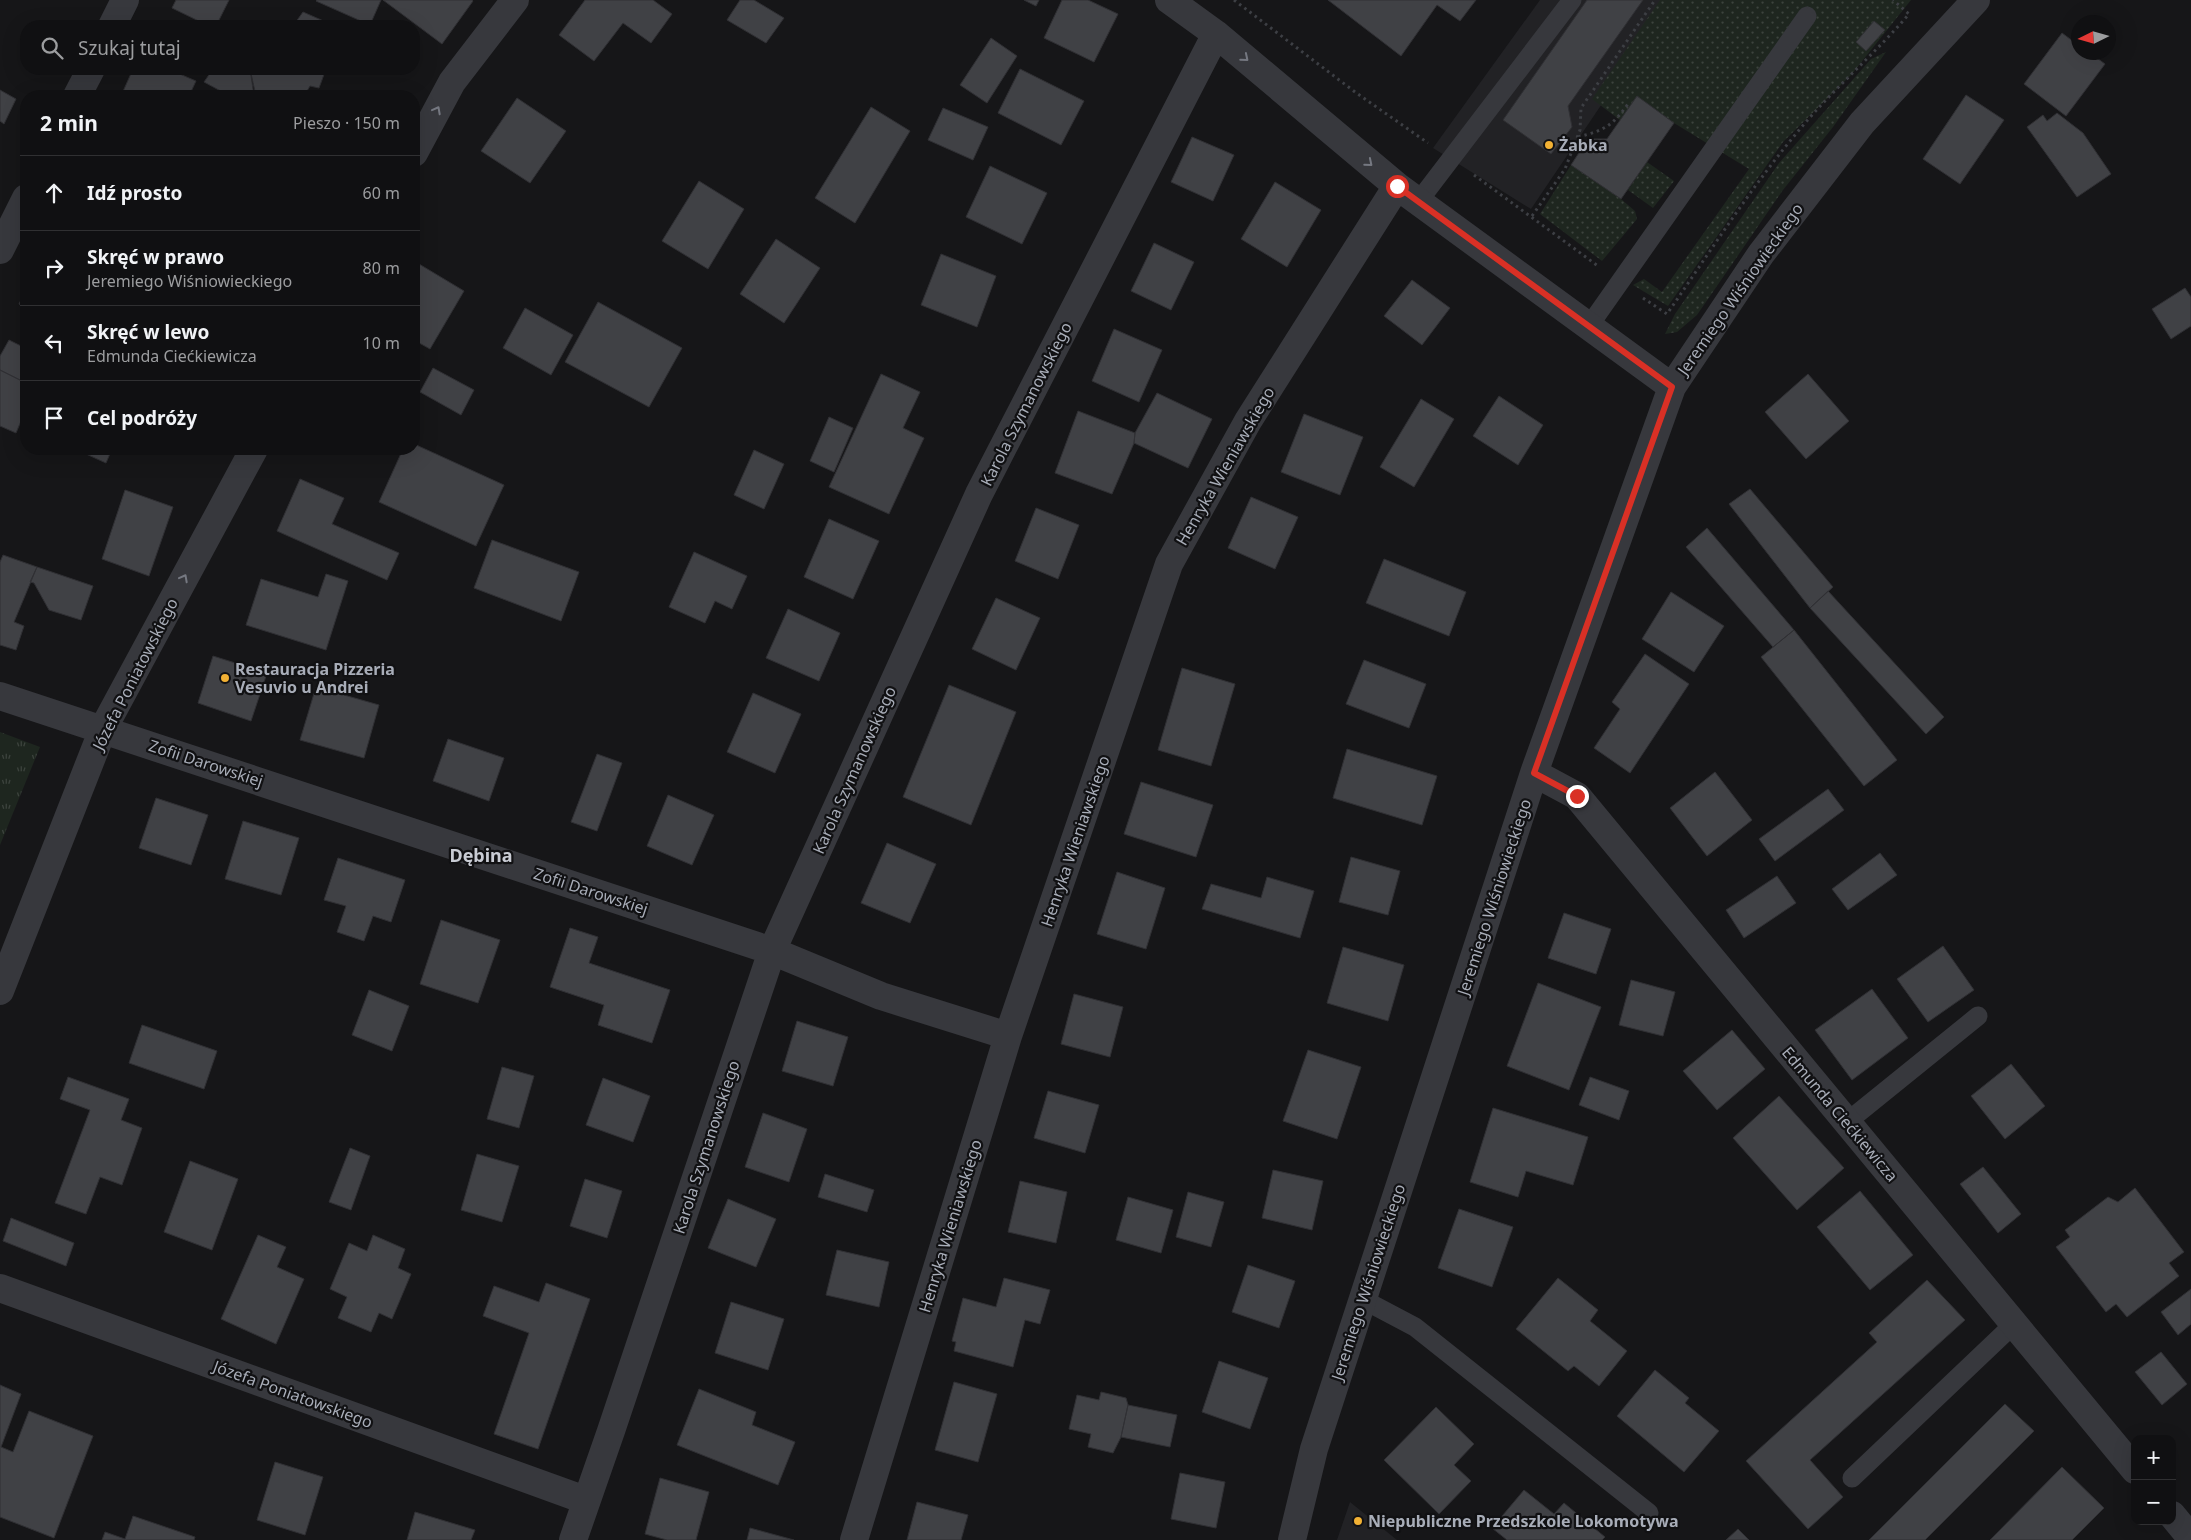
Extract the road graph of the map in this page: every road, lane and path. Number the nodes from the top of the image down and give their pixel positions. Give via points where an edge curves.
1 (125, 0) edge
2 (515, 0) edge
3 (1572, 0) edge
4 (1655, 0) edge
5 (1893, 0) edge
6 (1976, 0) edge
7 (1177, 2) edge
8 (1807, 16) dead end
9 (115, 20) edge
10 (1216, 34) junction
11 (88, 75) edge
12 (80, 90) edge
13 (1628, 104) dead end
14 (1578, 137) junction
15 (420, 142) edge
16 (1408, 194) junction
17 (20, 210) edge
18 (1532, 216) dead end
19 (0, 250) edge
20 (1667, 314) dead end
21 (1589, 326) junction
22 (1672, 387) junction
23 (251, 455) edge
24 (0, 696) edge
25 (103, 729) junction
26 (1534, 773) junction
27 (772, 951) junction
28 (0, 991) edge
29 (1978, 1016) dead end
30 (1008, 1036) junction
31 (1847, 1122) junction
32 (0, 1288) edge
33 (1362, 1299) junction
34 (2014, 1324) junction
35 (2131, 1465) edge
36 (1852, 1478) dead end
37 (586, 1500) junction
38 (1649, 1513) dead end
39 (2176, 1520) edge
40 (2191, 1538) edge
41 (572, 1540) edge
42 (854, 1540) edge
43 (1292, 1540) edge

1 - 9 street
15 -> 2 street via 452,82
3 - 16 lane
4 - 14 path via 1582,108
5 - 20 path via 1910,14 1801,127 1764,173
6 - 22 street, Jeremiego Wiśniowieckiego via 1862,123 1761,254
7 - 10 street
8 - 21 lane
10 -> 16 street
10 - 27 street, Karola Szymanowskiego via 980,494
11 - 12 street
13 - 14 path via 1614,122 1597,132
14 - 18 path via 1565,169
16 - 21 street
16 - 30 street, Henryka Wieniawskiego via 1248,421 1169,564
17 - 19 street
21 - 22 street
22 - 26 street, Jeremiego Wiśniowieckiego
25 -> 23 street, Józefa Poniatowskiego
24 - 25 street, Zofii Darowskiej
25 - 27 street, Zofii Darowskiej
25 - 28 street, Józefa Poniatowskiego
26 - 31 street, Edmunda Ciećkiewicza via 1577,796
26 - 33 street, Jeremiego Wiśniowieckiego
27 - 30 street, Zofii Darowskiej via 881,996
27 - 37 street, Karola Szymanowskiego
29 - 31 lane
30 - 42 street, Henryka Wieniawskiego
31 - 34 street, Edmunda Ciećkiewicza
32 - 37 street, Józefa Poniatowskiego
33 - 38 lane via 1415,1327
33 - 43 street, Jeremiego Wiśniowieckiego via 1314,1449
34 - 35 street, Edmunda Ciećkiewicza
34 - 36 lane
37 - 41 street, Karola Szymanowskiego
39 - 40 street

